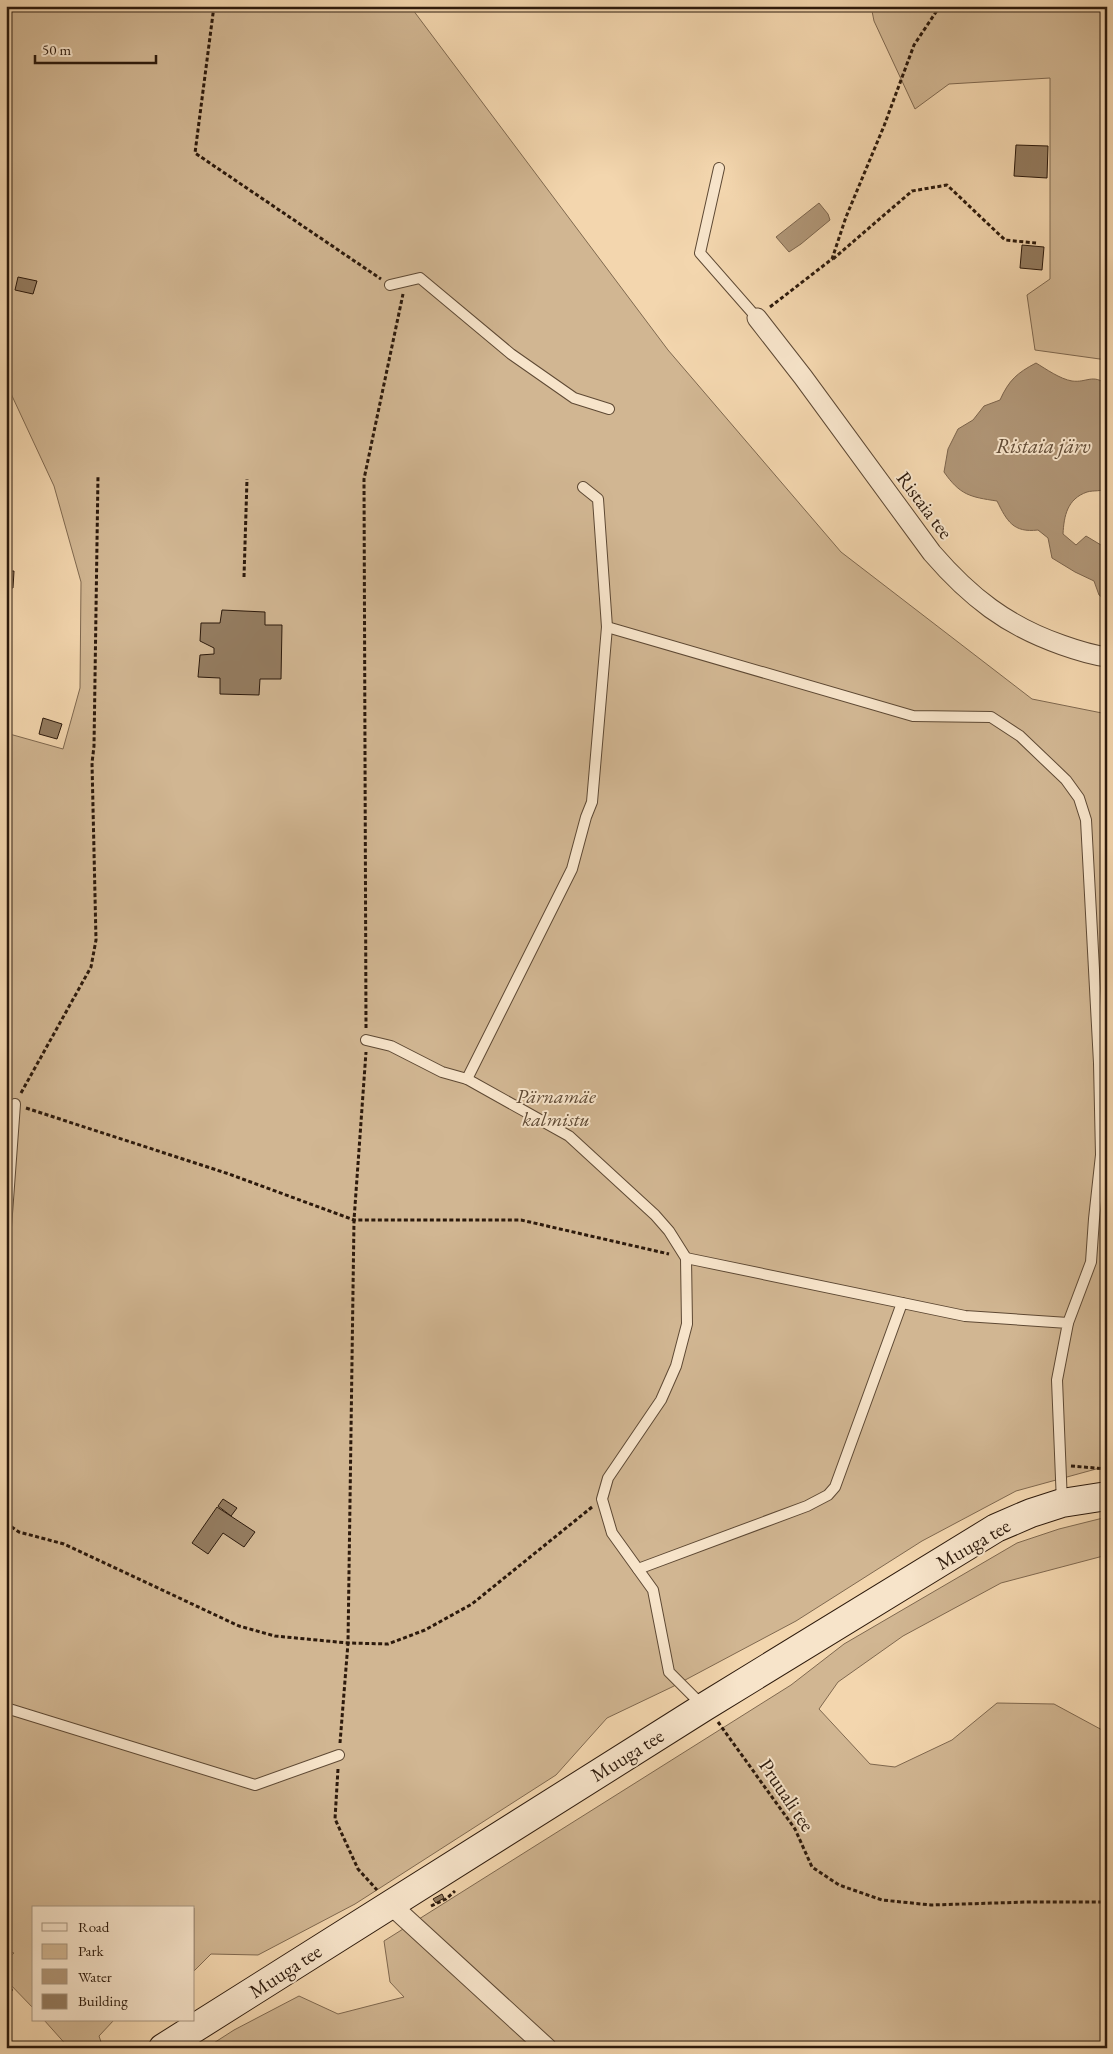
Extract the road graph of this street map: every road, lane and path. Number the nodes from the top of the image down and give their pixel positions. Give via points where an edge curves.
1 (214, 6) edge
2 (940, 6) edge
3 (719, 168) dead end
4 (1036, 243) dead end
5 (832, 259) junction
6 (390, 285) junction
7 (757, 318) junction
8 (609, 409) dead end
9 (98, 475) dead end
10 (247, 479) dead end
11 (583, 488) dead end
12 (244, 578) dead end
13 (606, 627) junction
14 (1107, 657) edge
15 (366, 1040) junction
16 (467, 1079) junction
17 (15, 1104) junction
18 (354, 1220) junction
19 (6, 1227) edge
20 (686, 1258) junction
21 (902, 1303) junction
22 (1068, 1323) junction
23 (1060, 1466) junction
24 (1107, 1469) edge
25 (1107, 1496) edge
26 (602, 1499) junction
27 (1062, 1503) junction
28 (6, 1522) edge
29 (638, 1569) junction
30 (348, 1643) junction
31 (6, 1708) edge
32 (709, 1712) junction
33 (339, 1755) junction
34 (1107, 1902) edge
35 (390, 1905) junction
36 (163, 2048) edge
37 (547, 2048) edge

1 - 6 path via 196,153
2 - 5 path via 914,45
3 - 7 lane via 700,253
4 - 5 path via 1005,240 946,185 912,191
5 - 7 path
6 - 8 lane via 420,278 519,360 574,398
6 - 15 path via 404,294 364,479
7 - 14 street, Ristaia tee via 949,573 979,601 1026,631 1072,649
9 - 17 path via 92,763 96,940 91,967
10 - 12 path
11 - 13 lane via 598,499
13 - 16 lane via 592,802 572,869
13 - 22 lane via 913,716 992,717 1020,736 1066,780 1079,798 1086,820 1102,1155 1091,1262
15 - 16 lane via 391,1046 442,1072
15 - 18 path
16 - 20 lane via 569,1136 655,1215
17 - 18 path via 230,1174
17 - 19 lane
18 - 20 path via 521,1220
18 - 30 path
20 - 21 lane
20 - 26 lane via 687,1324 676,1366 660,1400 608,1478
21 - 22 lane via 965,1316
21 - 29 lane via 835,1487 828,1495
22 - 23 lane via 1057,1380
23 - 24 path
23 - 27 lane
25 - 27 main road, Muuga tee
26 - 29 lane via 612,1533
26 - 30 path via 472,1604 448,1618 388,1644
27 - 32 main road, Muuga tee via 996,1528
28 - 30 path via 19,1532 64,1544 239,1626 275,1636
29 - 32 lane via 653,1590 669,1672
30 - 33 path
31 - 33 lane via 255,1785
32 - 34 path, Pruuali tee via 795,1829 812,1867 839,1886 882,1900 930,1905
32 - 35 main road, Muuga tee
33 - 35 path via 335,1819 358,1869
35 - 36 main road, Muuga tee
35 - 37 street

